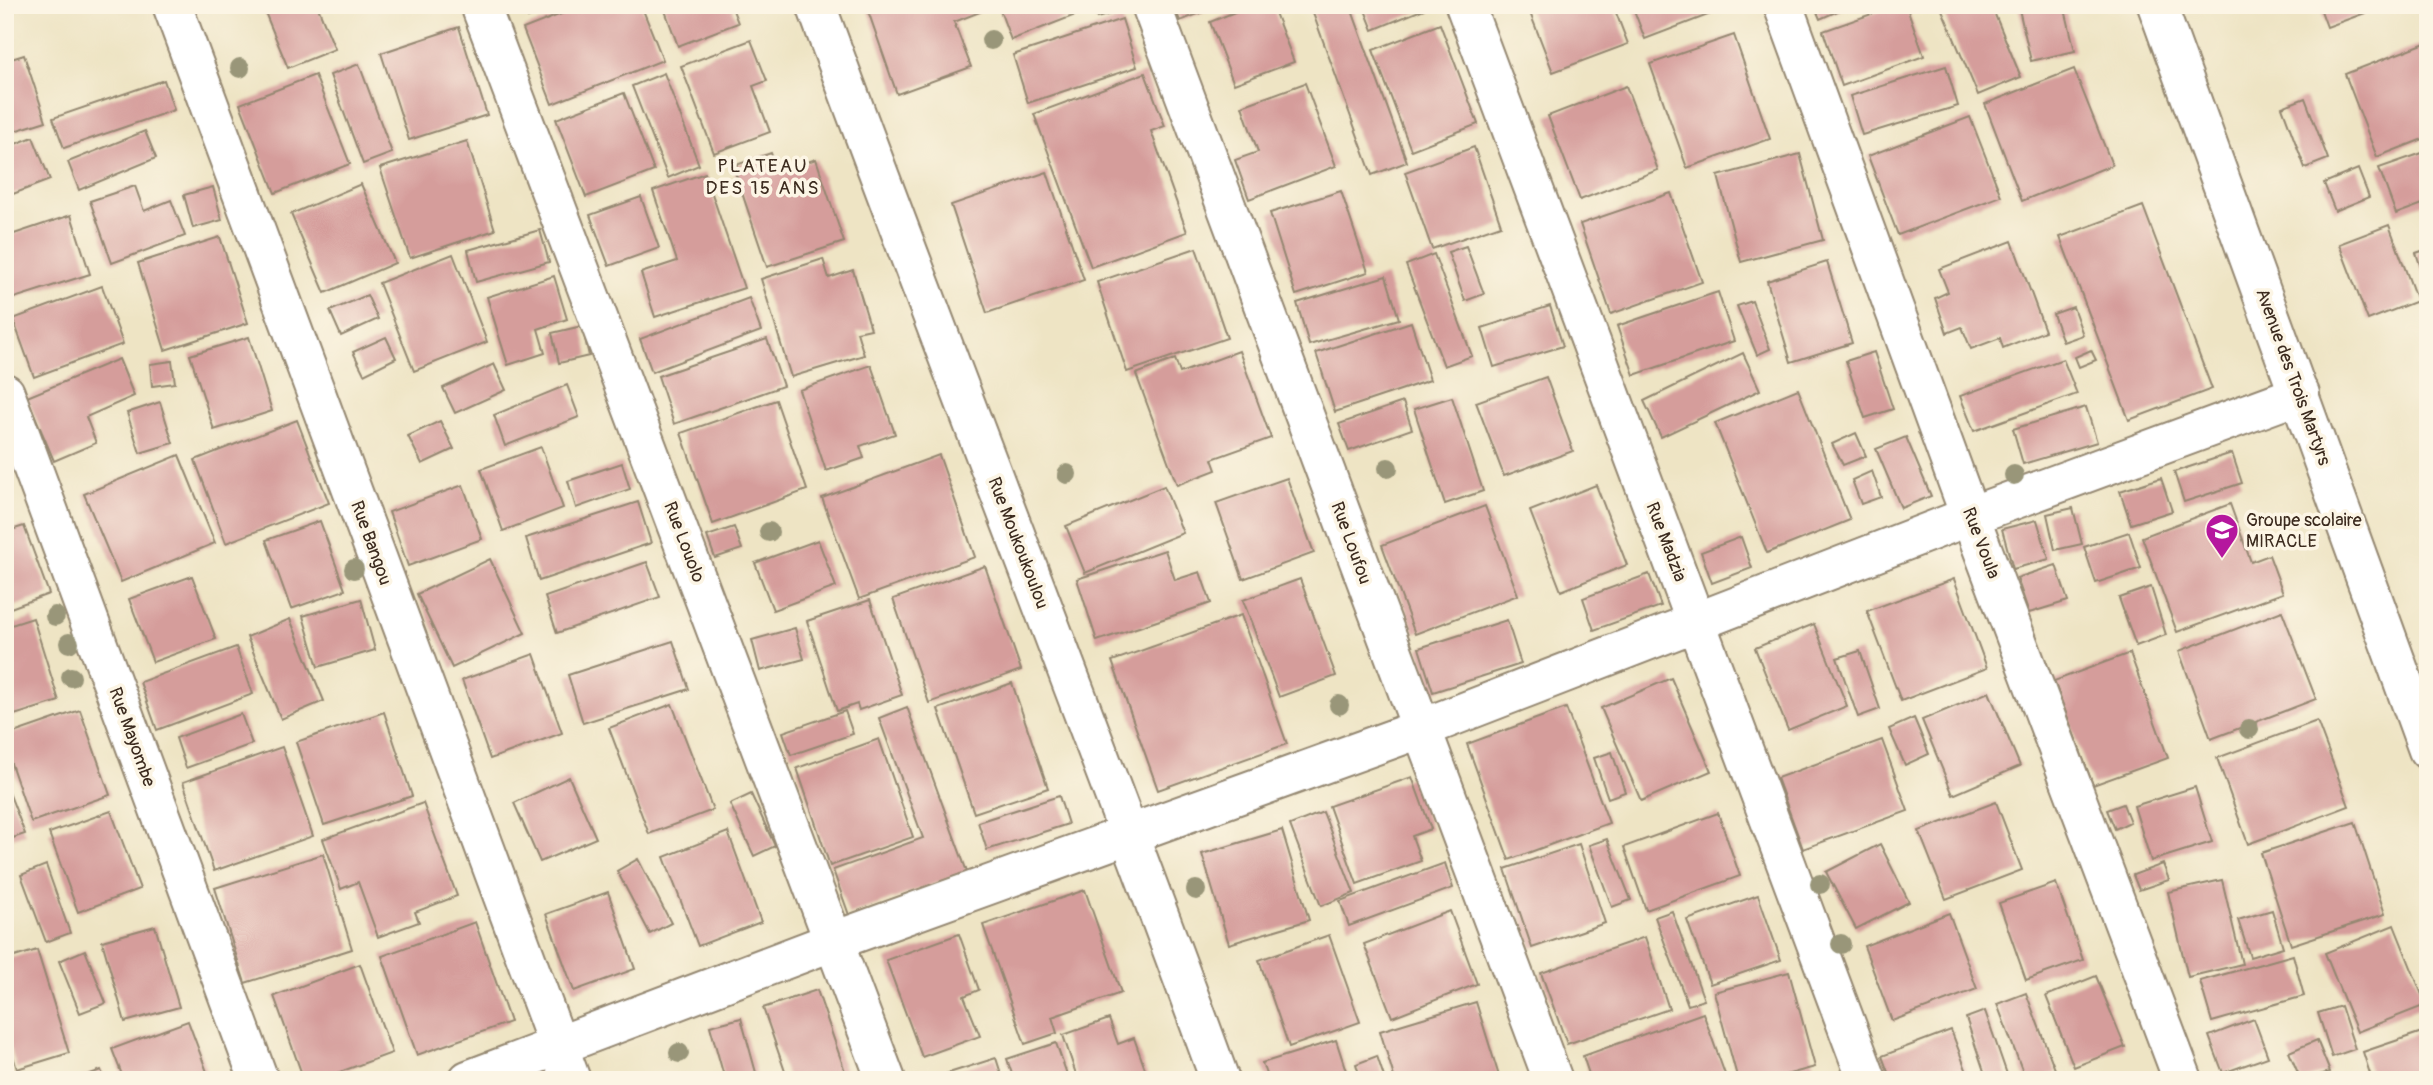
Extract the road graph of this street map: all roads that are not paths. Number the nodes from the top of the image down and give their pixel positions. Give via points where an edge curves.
1 (172, 5) edge
2 (481, 5) edge
3 (816, 5) edge
4 (1151, 5) edge
5 (1465, 5) edge
6 (1783, 5) edge
7 (2157, 5) edge
8 (5, 393) edge
9 (2300, 394) junction
10 (1970, 516) junction
11 (1696, 622) junction
12 (1420, 729) junction
13 (2428, 750) edge
14 (1130, 832) junction
15 (834, 941) junction
16 (565, 1063) edge
17 (259, 1080) edge
18 (468, 1080) edge
19 (886, 1080) edge
20 (1220, 1080) edge
21 (1553, 1080) edge
22 (1867, 1080) edge
23 (2183, 1080) edge

1 - 16 street, Rue Bangou
2 - 15 street, Rue Louolo
3 - 14 street, Rue Moukoukoulou via 930,316
4 - 12 street, Rue Loufou
5 - 11 street, Rue Madzia
6 - 10 street, Rue Voula
7 - 9 street, Avenue des Trois Martyrs
8 - 17 street, Rue Mayombe
9 - 10 street
9 - 13 street, Avenue des Trois Martyrs
10 - 11 street
10 - 23 street, Rue Voula
11 - 12 street
11 - 22 street, Rue Madzia
12 - 14 street
12 - 21 street, Rue Loufou
14 - 15 street
14 - 20 street, Rue Moukoukoulou
15 - 16 street
15 - 19 street, Rue Louolo
16 - 18 street

